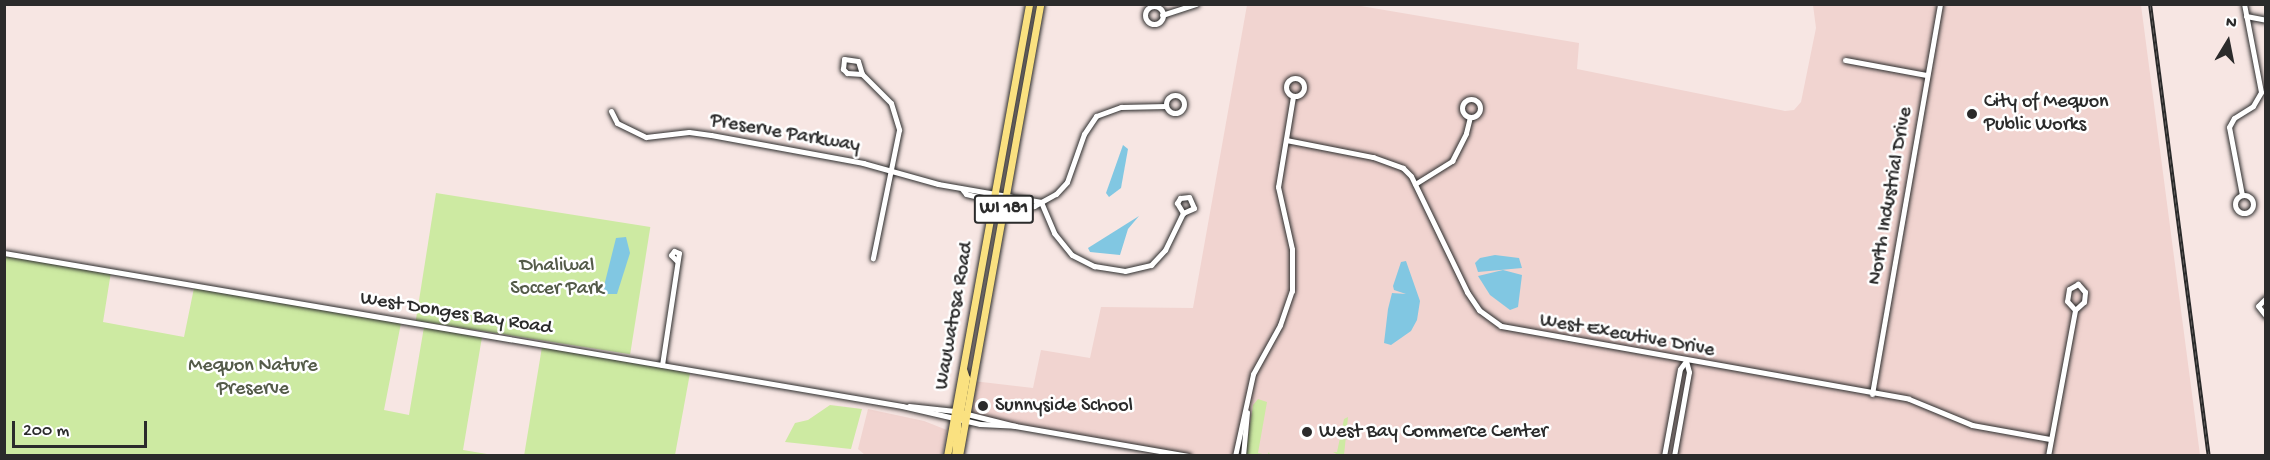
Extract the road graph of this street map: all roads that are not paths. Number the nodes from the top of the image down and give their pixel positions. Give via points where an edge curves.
1 (1029, 4) edge
2 (1040, 4) edge
3 (1196, 4) edge
4 (1940, 4) edge
5 (2244, 4) edge
6 (1162, 15) dead end
7 (2246, 16) junction
8 (2265, 20) edge
9 (1845, 60) dead end
10 (862, 74) dead end
11 (1927, 75) junction
12 (2263, 93) edge
13 (1293, 96) dead end
14 (1166, 106) dead end
15 (611, 111) dead end
16 (1470, 117) dead end
17 (1286, 140) junction
18 (891, 170) junction
19 (1415, 184) junction
20 (2242, 195) dead end
21 (994, 197) junction
22 (1006, 199) junction
23 (1041, 202) junction
24 (1183, 213) dead end
25 (4, 253) edge
26 (873, 258) dead end
27 (676, 260) dead end
28 (2265, 298) edge
29 (2074, 310) junction
30 (2265, 316) edge
31 (1686, 361) junction
32 (662, 365) junction
33 (1872, 394) junction
34 (902, 406) junction
35 (1246, 411) junction
36 (961, 412) junction
37 (959, 420) junction
38 (1015, 426) junction
39 (2050, 439) junction
40 (947, 456) edge
41 (957, 456) edge
42 (1188, 456) edge
43 (1234, 456) edge
44 (1243, 456) edge
45 (1664, 456) edge
46 (1674, 456) edge
47 (2048, 456) edge

1 - 21 main road, Wauwatosa Road / WI 181
2 - 22 main road, Wauwatosa Road / WI 181
3 - 6 street
4 - 11 street, North Industrial Drive
5 - 7 street
7 - 8 street
7 - 12 street
9 - 11 street
10 - 18 street via 891,103 896,115 898,141
11 - 33 street, North Industrial Drive
12 - 20 street via 2253,106 2234,117 2229,127
13 - 17 street
14 - 23 street via 1121,107 1096,116 1084,134 1067,182
15 - 18 street, Preserve Parkway via 617,123 646,137 689,132
16 - 19 street via 1452,160
17 - 19 street, West Executive Drive via 1388,160 1403,168
17 - 35 street via 1278,187 1292,249 1293,283 1287,309 1254,374
18 - 21 street, Preserve Parkway
18 - 26 street
19 - 31 street, West Executive Drive via 1467,292 1489,319 1515,332
21 - 22 street, Preserve Parkway
21 - 36 main road, Wauwatosa Road / WI 181 via 963,368
22 - 23 street, Preserve Parkway via 1028,207
22 - 36 main road, Wauwatosa Road / WI 181
23 - 24 street via 1054,233 1072,255 1094,266 1125,271 1138,270 1159,257
25 - 32 street, West Donges Bay Road
27 - 32 street
28 - 30 street via 2258,306
29 - 29 street via 2080,307 2085,292 2078,284 2069,289 2067,301
29 - 39 street
31 - 33 street, West Executive Drive
31 - 45 street via 1680,369
31 - 46 street via 1689,372
32 - 34 street, West Donges Bay Road
33 - 39 street, West Executive Drive via 1909,399 1972,424
34 - 36 street, West Donges Bay Road
34 - 37 street, West Donges Bay Road
35 - 43 street
35 - 44 street
36 - 37 main road
36 - 37 main road, Wauwatosa Road / WI 181
36 - 38 street, West Donges Bay Road
37 - 38 street, West Donges Bay Road
37 - 40 main road, Wauwatosa Road / WI 181
37 - 41 main road, Wauwatosa Road / WI 181
38 - 42 street, West Donges Bay Road
39 - 47 street

